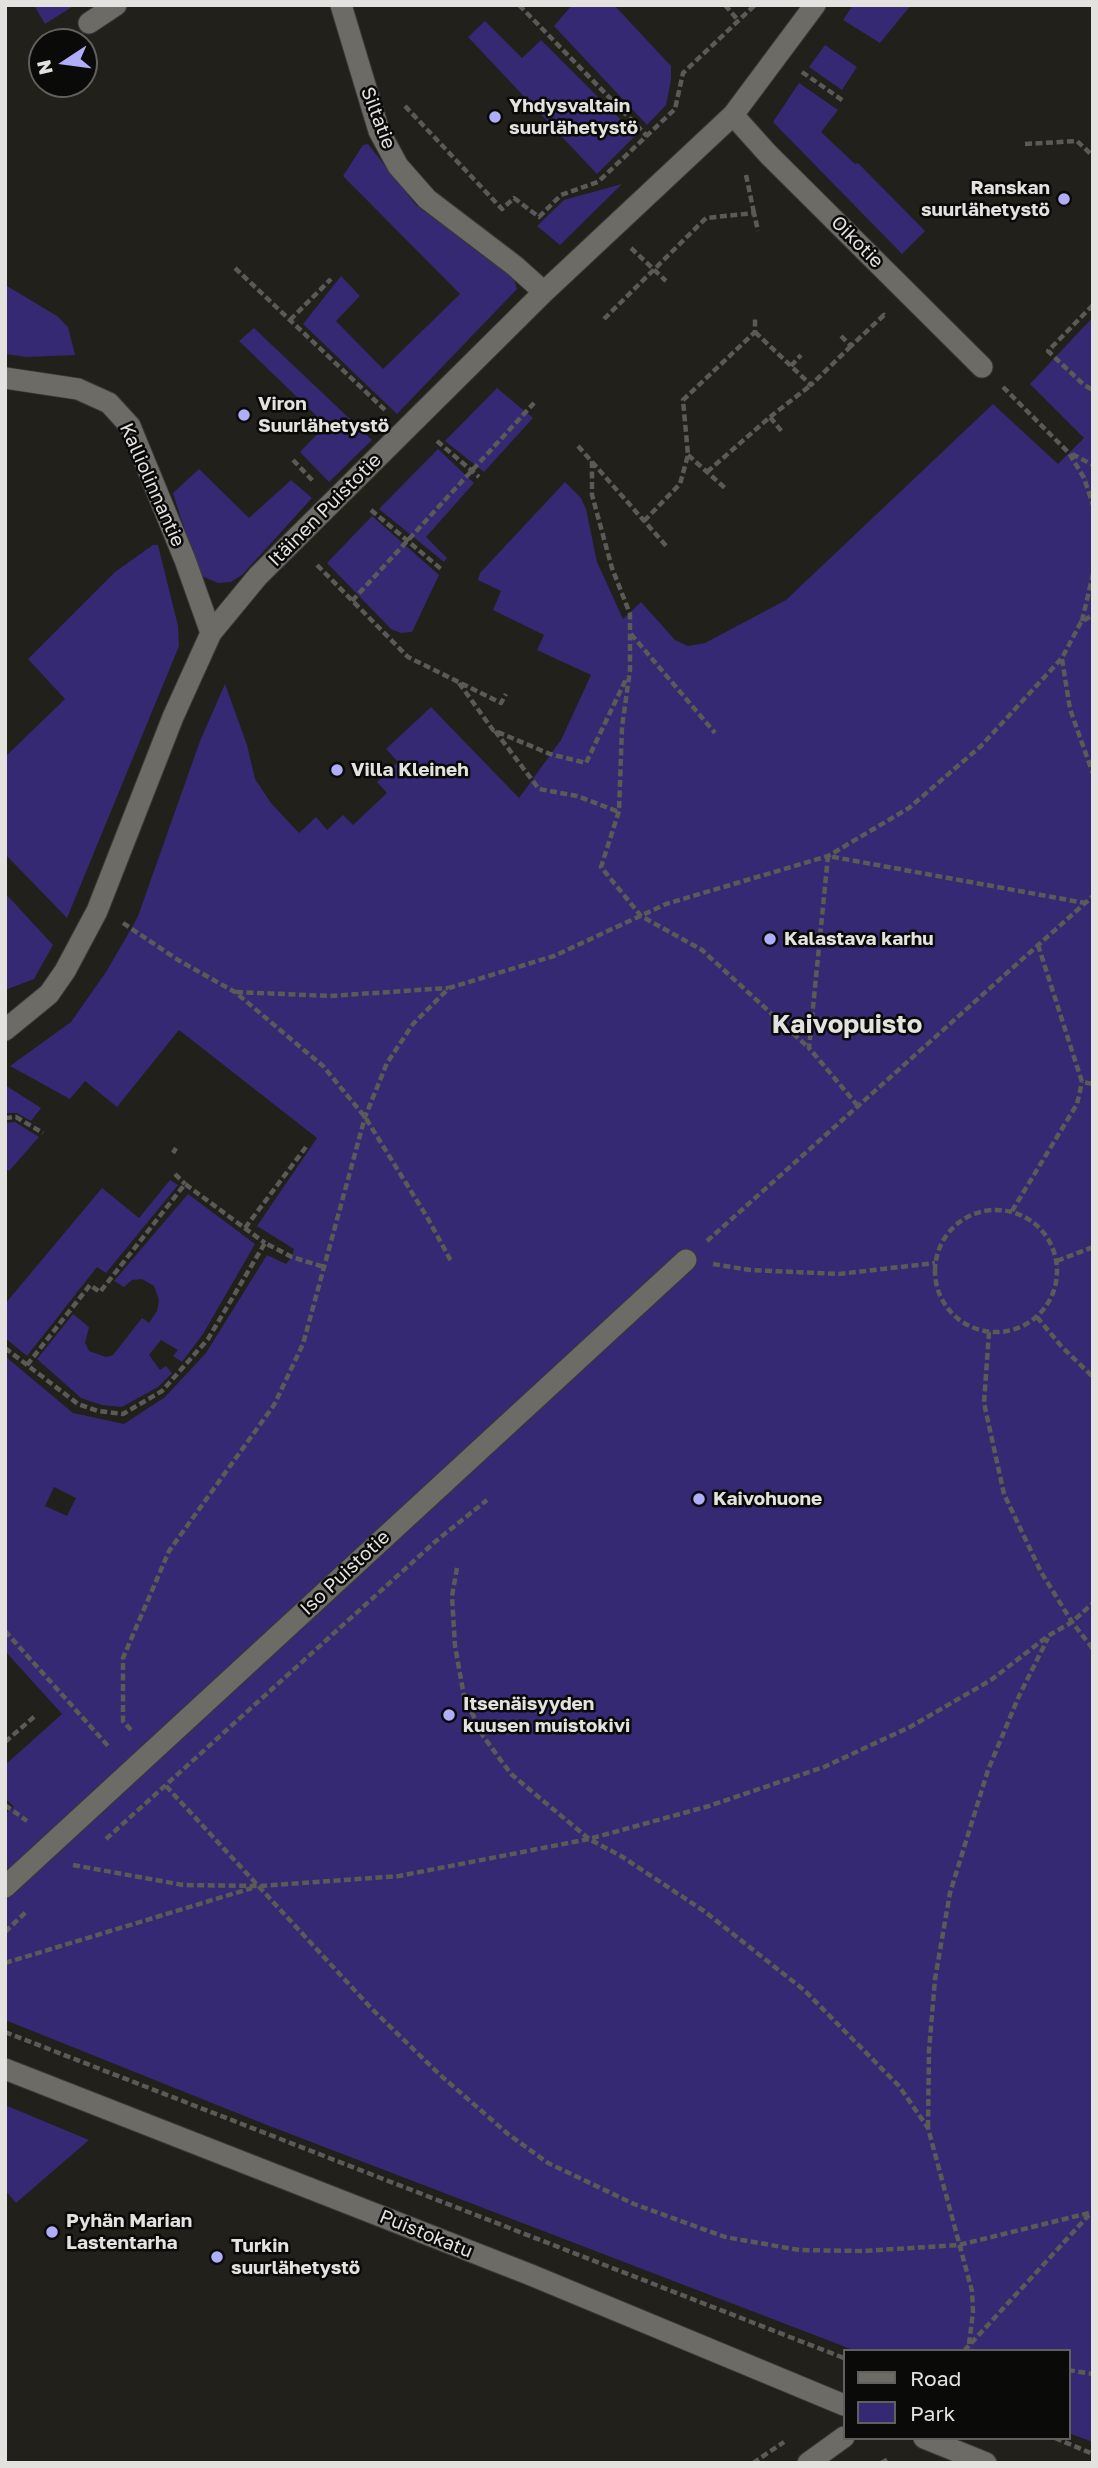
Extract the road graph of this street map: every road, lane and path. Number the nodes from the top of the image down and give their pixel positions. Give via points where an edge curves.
1 (116, 5) edge
2 (341, 5) edge
3 (519, 5) edge
4 (725, 5) edge
5 (755, 5) edge
6 (815, 5) edge
7 (737, 19) junction
8 (89, 23) dead end
9 (798, 69) dead end
10 (401, 94) dead end
11 (845, 102) dead end
12 (733, 115) junction
13 (647, 136) junction
14 (1025, 144) dead end
15 (1093, 156) edge
16 (744, 163) dead end
17 (754, 213) junction
18 (758, 231) dead end
19 (631, 248) dead end
20 (234, 268) dead end
21 (654, 270) junction
22 (331, 279) dead end
23 (666, 281) dead end
24 (544, 292) junction
25 (1093, 305) edge
26 (755, 317) dead end
27 (604, 319) dead end
28 (290, 320) junction
29 (893, 325) dead end
30 (755, 332) junction
31 (841, 336) dead end
32 (851, 345) junction
33 (801, 355) dead end
34 (790, 366) junction
35 (982, 367) joint
36 (5, 378) edge
37 (811, 385) junction
38 (1093, 390) edge
39 (534, 403) dead end
40 (770, 417) junction
41 (406, 430) junction
42 (783, 433) dead end
43 (437, 441) dead end
44 (578, 446) dead end
45 (1069, 453) junction
46 (688, 455) junction
47 (293, 460) dead end
48 (592, 461) junction
49 (1093, 465) edge
50 (472, 470) junction
51 (707, 472) junction
52 (306, 473) dead end
53 (479, 477) dead end
54 (725, 488) dead end
55 (1093, 505) edge
56 (371, 510) dead end
57 (644, 522) junction
58 (408, 541) junction
59 (668, 548) dead end
60 (317, 565) dead end
61 (441, 569) dead end
62 (1093, 574) edge
63 (352, 601) junction
64 (1093, 615) edge
65 (1082, 622) junction
66 (211, 633) junction
67 (630, 633) junction
68 (1062, 658) junction
69 (630, 670) junction
70 (459, 682) junction
71 (506, 694) dead end
72 (494, 730) junction
73 (715, 733) dead end
74 (1093, 774) edge
75 (619, 812) junction
76 (828, 856) junction
77 (1093, 896) edge
78 (1085, 903) junction
79 (97, 911) junction
80 (641, 916) junction
81 (1038, 945) junction
82 (449, 988) junction
83 (235, 992) junction
84 (5, 1030) edge
85 (809, 1048) junction
86 (1083, 1082) junction
87 (1093, 1084) edge
88 (858, 1106) junction
89 (365, 1117) junction
90 (5, 1118) edge
91 (43, 1133) dead end
92 (306, 1147) dead end
93 (175, 1174) dead end
94 (185, 1184) junction
95 (1012, 1211) junction
96 (245, 1228) junction
97 (264, 1243) junction
98 (1093, 1247) edge
99 (686, 1260) junction
100 (451, 1261) dead end
101 (1057, 1261) junction
102 (935, 1263) junction
103 (324, 1267) junction
104 (1037, 1317) junction
105 (989, 1332) junction
106 (5, 1348) edge
107 (27, 1365) junction
108 (1093, 1377) edge
109 (488, 1500) dead end
110 (457, 1568) dead end
111 (1093, 1602) edge
112 (1072, 1622) junction
113 (5, 1631) edge
114 (1048, 1636) junction
115 (1093, 1650) edge
116 (35, 1716) dead end
117 (123, 1721) dead end
118 (5, 1742) edge
119 (109, 1746) dead end
120 (166, 1786) junction
121 (5, 1805) edge
122 (27, 1821) dead end
123 (589, 1839) junction
124 (96, 1848) dead end
125 (86, 1857) dead end
126 (38, 1858) junction
127 (76, 1866) junction
128 (66, 1875) dead end
129 (259, 1886) junction
130 (5, 1887) edge
131 (36, 1903) dead end
132 (5, 1931) edge
133 (5, 1963) edge
134 (5, 2032) edge
135 (5, 2069) edge
136 (928, 2128) junction
137 (1091, 2213) edge
138 (959, 2245) junction
139 (969, 2344) junction
140 (965, 2349) edge
141 (842, 2357) edge
142 (1070, 2370) edge
143 (1093, 2374) edge
144 (842, 2403) edge
145 (794, 2435) dead end
146 (842, 2438) edge
147 (929, 2440) edge
148 (1060, 2440) edge
149 (1093, 2454) edge
150 (890, 2458) dead end
151 (753, 2463) edge
152 (808, 2463) edge
153 (881, 2463) edge
154 (986, 2463) edge

1 - 8 street
2 - 24 street, Siltatie via 379,131 398,166 427,200
3 - 13 path
4 - 7 path
5 - 7 path
6 - 12 street, Itäinen Puistotie
7 - 13 path via 683,73 675,109
9 - 11 path
10 - 13 path via 405,106 502,209 514,198 539,218 561,195 597,182
12 - 24 street, Itäinen Puistotie
12 - 35 street, Oikotie
14 - 15 path via 1077,141
16 - 17 path
17 - 18 path
17 - 21 path via 706,218
19 - 21 path
20 - 28 path
21 - 23 path
21 - 27 path
22 - 28 path
24 - 41 street, Itäinen Puistotie
25 - 38 path via 1048,351
26 - 30 path
28 - 41 path
29 - 32 path via 884,315
30 - 34 path
30 - 46 path via 683,400
31 - 32 path
32 - 37 path
33 - 34 path
34 - 37 path
35 - 45 path
36 - 66 street, Kalliolinnantie via 78,389 109,403 130,426
37 - 40 path
39 - 50 path
40 - 42 path
40 - 51 path
41 - 66 street, Itäinen Puistotie via 258,576
43 - 50 path
44 - 48 path
45 - 49 path
45 - 55 path
46 - 51 path
46 - 57 path via 680,484
47 - 52 path
48 - 57 path
48 - 67 path via 592,495 630,614
50 - 53 path
50 - 58 path
51 - 54 path
56 - 58 path
57 - 59 path
58 - 61 path
58 - 63 path
60 - 63 path
62 - 65 path
63 - 70 path via 408,657
64 - 65 path
65 - 68 path
66 - 79 street, Itäinen Puistotie
67 - 69 path
67 - 73 path
68 - 74 path via 1070,709
68 - 76 path via 981,746 909,808
69 - 72 path via 586,763 550,754
69 - 75 path via 622,727
70 - 71 path via 500,703
70 - 72 path
72 - 75 path via 539,789 577,796
75 - 80 path via 601,867
76 - 78 path
76 - 80 path via 666,904
76 - 85 path
77 - 78 path
78 - 81 path
79 - 83 path
79 - 84 street, Itäinen Puistotie via 50,995
80 - 82 path via 554,956
80 - 85 path via 702,950
81 - 86 path
81 - 88 path
82 - 83 path via 330,996
82 - 89 path via 413,1024 387,1063
83 - 89 path via 323,1066
85 - 88 path
86 - 87 path
86 - 95 path via 1077,1104
88 - 99 path
89 - 100 path
89 - 103 path
90 - 91 path via 16,1117
92 - 96 path
93 - 94 path
94 - 96 path
94 - 107 path via 100,1292 90,1285
95 - 101 path via 1042,1230
95 - 102 path via 991,1209 954,1226 941,1243
96 - 97 path
97 - 103 path
97 - 107 path via 208,1339 162,1391 123,1414 78,1404
98 - 101 path
99 - 102 path via 750,1270 839,1274
99 - 126 street, Iso Puistotie
101 - 104 path via 1057,1282
102 - 105 path via 943,1301 970,1327
103 - 117 path via 303,1344 274,1405 169,1551 122,1658
104 - 105 path via 1023,1327
104 - 108 path
105 - 112 path via 984,1403 1004,1494 1041,1572
106 - 107 path
109 - 120 path via 436,1541
110 - 123 path via 452,1596 455,1646 464,1696 483,1737 511,1774
111 - 112 path
112 - 114 path
112 - 115 path
113 - 119 path
114 - 123 path via 991,1680 910,1727 824,1767 709,1806
114 - 136 path via 988,1770 950,1893 935,1979
116 - 118 path
120 - 124 path
120 - 129 path
121 - 122 path
123 - 129 path via 399,1876
123 - 136 path via 704,1911 804,1990 899,2086
125 - 127 path
126 - 127 path
126 - 130 street, Iso Puistotie
127 - 128 path
127 - 129 path via 183,1885
129 - 133 path
129 - 138 path via 420,2055 508,2134 548,2163 634,2204 724,2237 799,2250
131 - 132 path
134 - 141 path
135 - 144 street, Puistokatu via 531,2275
136 - 138 path
137 - 138 path
137 - 139 path
138 - 139 path via 972,2291
139 - 140 path
142 - 143 path
145 - 151 path
146 - 152 street
147 - 154 street
148 - 149 path
150 - 153 path

